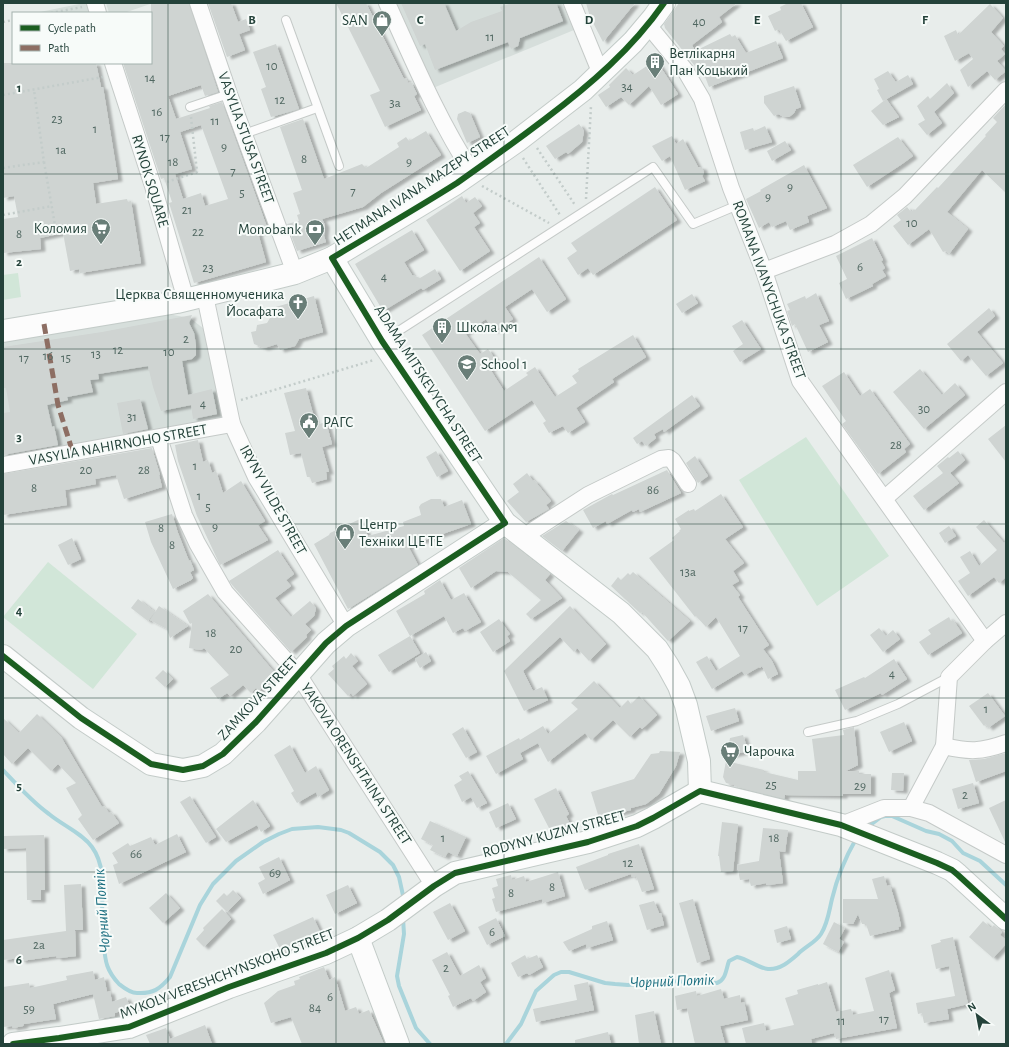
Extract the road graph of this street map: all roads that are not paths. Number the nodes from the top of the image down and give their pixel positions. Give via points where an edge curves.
1 (198, 3) edge
2 (387, 3) edge
3 (572, 3) edge
4 (664, 3) edge
5 (286, 20) dead end
6 (648, 25) junction
7 (115, 69) edge
8 (601, 74) junction
9 (1006, 90) edge
10 (229, 94) junction
11 (190, 107) road end
12 (317, 108) junction
13 (244, 134) junction
14 (339, 166) dead end
15 (476, 178) junction
16 (738, 205) junction
17 (332, 258) junction
18 (764, 272) junction
19 (295, 273) junction
20 (196, 298) junction
21 (3, 331) edge
22 (387, 348) junction
23 (1006, 392) edge
24 (232, 424) junction
25 (159, 438) junction
26 (3, 466) edge
27 (688, 484) dead end
28 (885, 498) junction
29 (505, 523) junction
30 (523, 537) junction
31 (1006, 624) edge
32 (346, 626) junction
33 (985, 641) junction
34 (3, 656) edge
35 (298, 674) junction
36 (948, 678) junction
37 (808, 732) dead end
38 (1006, 743) edge
39 (944, 746) junction
40 (700, 791) junction
41 (911, 808) junction
42 (841, 825) junction
43 (1006, 855) edge
44 (434, 886) junction
45 (415, 900) joint
46 (1006, 918) edge
47 (358, 938) junction
48 (13, 1044) edge
49 (398, 1044) edge

1 - 10 street, VASYLIA STUSA STREET
2 - 15 street via 452,140
3 - 8 street
4 - 6 main road, HETMANA IVANA MAZEPY STREET
5 - 12 lane
6 - 8 main road, HETMANA IVANA MAZEPY STREET
6 - 16 street, ROMANA IVANYCHUKA STREET via 685,70 702,99
7 - 20 street, RYNOK SQUARE via 153,186
8 - 15 main road, HETMANA IVANA MAZEPY STREET via 517,141
9 - 18 street via 905,196 872,224 835,244
10 - 11 lane
10 - 13 street, VASYLIA STUSA STREET
12 - 13 lane
12 - 14 lane
13 - 19 street, VASYLIA STUSA STREET
15 - 17 main road, HETMANA IVANA MAZEPY STREET
16 - 18 street, ROMANA IVANYCHUKA STREET
16 - 22 lane via 693,224 653,167 562,226
17 - 19 main road, HETMANA IVANA MAZEPY STREET
17 - 22 main road, ADAMA MITSKEVYCHA STREET
18 - 28 street, ROMANA IVANYCHUKA STREET via 800,381
19 - 20 main road, HETMANA IVANA MAZEPY STREET
20 - 21 main road, HETMANA IVANA MAZEPY STREET
20 - 24 street, IRYNY VILDE STREET
22 - 29 main road, ADAMA MITSKEVYCHA STREET
23 - 28 street
24 - 25 street, VASYLIA NAHIRNOHO STREET
24 - 32 street, IRYNY VILDE STREET via 256,477
25 - 26 street, VASYLIA NAHIRNOHO STREET
25 - 35 street, YAKOVA ORENSHTAINA STREET via 184,515 225,592
27 - 30 street via 673,461 669,458 661,459 588,495
28 - 33 street, ROMANA IVANYCHUKA STREET
29 - 30 main road, ADAMA MITSKEVYCHA STREET
29 - 32 main road, ZAMKOVA STREET
30 - 40 main road, ADAMA MITSKEVYCHA STREET via 621,613 657,649 679,686 686,705 699,761
31 - 33 street
32 - 35 main road, ZAMKOVA STREET via 326,643
33 - 36 street
34 - 35 main road, ZAMKOVA STREET via 81,718 151,764 184,770 203,766 223,754 256,722
35 - 44 street, YAKOVA ORENSHTAINA STREET
36 - 37 lane via 864,718
36 - 39 street
38 - 39 street via 974,750
39 - 41 street
40 - 42 main road
40 - 44 main road, RODYNY KUZMY STREET via 637,826 588,842 455,873
41 - 42 street via 880,809
41 - 43 street via 928,813
42 - 46 main road via 952,870
44 - 45 main road, RODYNY KUZMY STREET
45 - 47 main road, MYKOLY VERESHCHYNSKOHO STREET
47 - 48 main road, MYKOLY VERESHCHYNSKOHO STREET via 326,953 229,987 129,1027
47 - 49 main road

